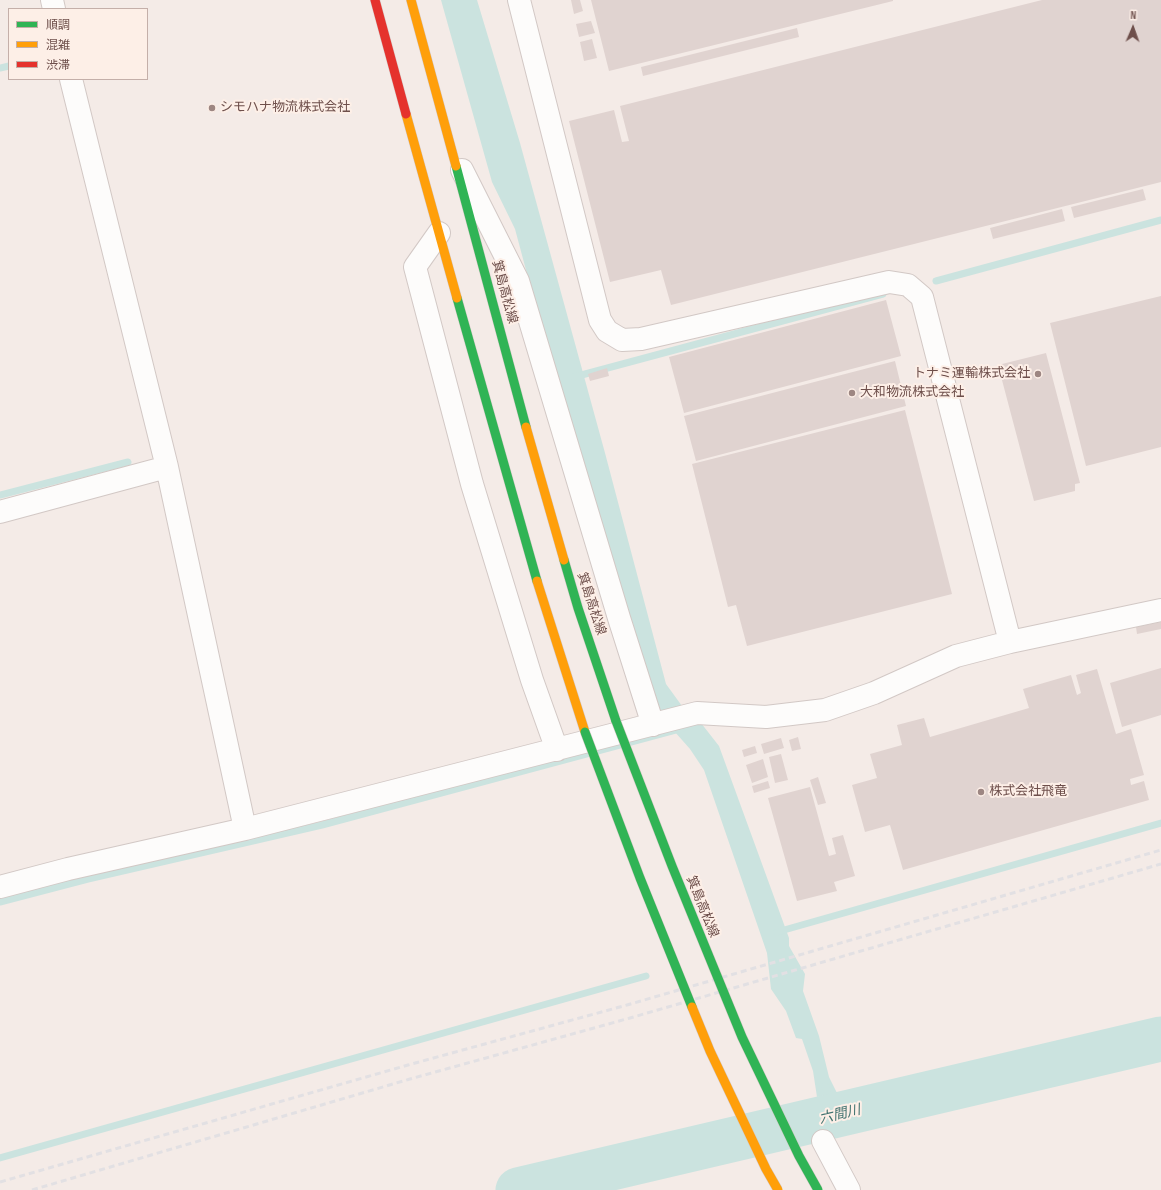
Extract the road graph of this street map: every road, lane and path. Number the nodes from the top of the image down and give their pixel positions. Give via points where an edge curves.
1 (375, 0) edge
2 (411, 0) edge
3 (518, 0) edge
4 (71, 80) edge
5 (453, 153) junction
6 (439, 233) junction
7 (167, 467) junction
8 (0, 512) edge
9 (1161, 610) edge
10 (1010, 642) junction
11 (658, 724) junction
12 (557, 750) junction
13 (245, 829) junction
14 (0, 887) edge
15 (823, 1141) dead end
16 (778, 1190) edge
17 (818, 1190) edge
18 (849, 1190) edge

1 - 6 main road
2 - 5 main road, 箕島高松線
3 - 10 street via 600,320 608,331 622,340 640,339 889,282 908,285 922,297
4 - 7 street
5 - 11 street via 518,281 619,618
5 - 17 main road, 箕島高松線, bridge via 544,494 578,608 616,721 742,1038
6 - 12 street via 415,267 472,484 532,680
6 - 16 main road, bridge via 542,600 584,732 710,1051
7 - 8 street
7 - 13 street
9 - 10 street
10 - 11 street via 956,656 874,694 825,710 766,717 698,714
11 - 12 street
12 - 13 street
13 - 14 street via 68,868
15 - 18 street

